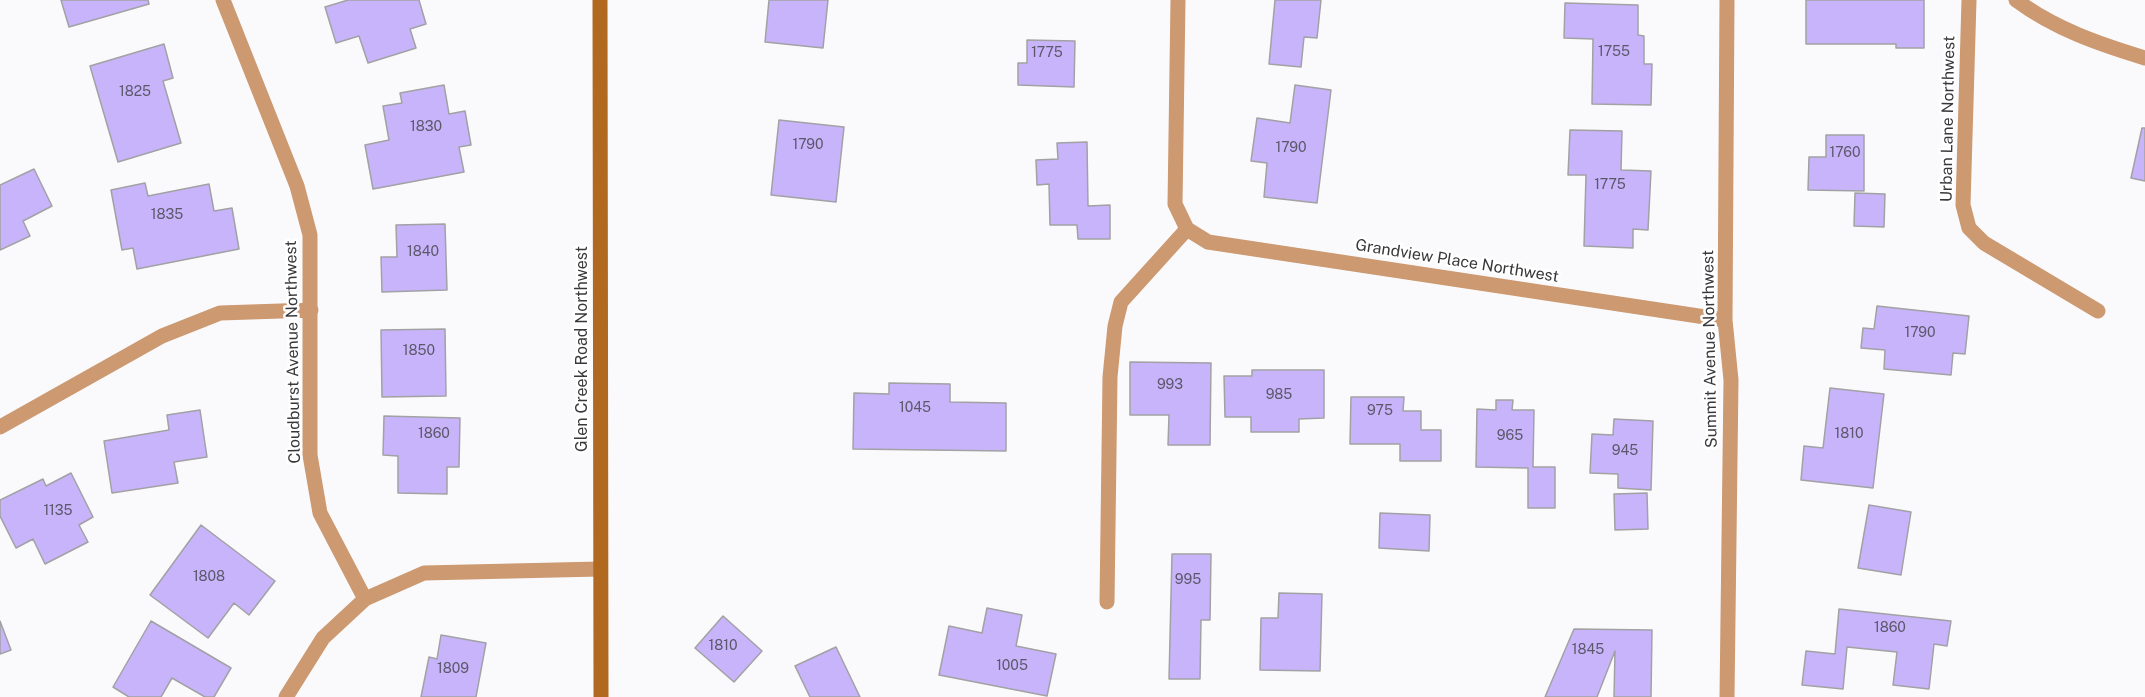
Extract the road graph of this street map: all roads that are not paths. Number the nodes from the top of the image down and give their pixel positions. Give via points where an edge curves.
1 (223, 0) edge
2 (600, 0) edge
3 (1178, 0) edge
4 (1727, 0) edge
5 (1969, 0) edge
6 (2016, 0) edge
7 (2145, 58) edge
8 (1187, 229) junction
9 (311, 310) junction
10 (2098, 311) dead end
11 (1725, 320) junction
12 (0, 427) edge
13 (600, 569) junction
14 (365, 599) junction
15 (1107, 602) dead end
16 (286, 697) edge
17 (601, 697) edge
18 (1727, 697) edge

1 - 9 street, Cloudburst Avenue Northwest via 297,186 310,235
2 - 13 main road, Glen Creek Road Northwest
3 - 8 street via 1175,204
4 - 11 street, Summit Avenue Northwest
5 - 10 street, Urban Lane Northwest via 1963,205 1969,228 1984,243
6 - 7 street via 2074,34
8 - 11 street, Grandview Place Northwest via 1208,242
8 - 15 street via 1121,302 1115,326 1110,377
9 - 12 street via 220,313 162,336
9 - 14 street, Cloudburst Avenue Northwest via 310,455 320,513
11 - 18 street, Summit Avenue Northwest via 1731,380
13 - 14 street via 424,573
13 - 17 main road, Glen Creek Road Northwest
14 - 16 street via 323,638

